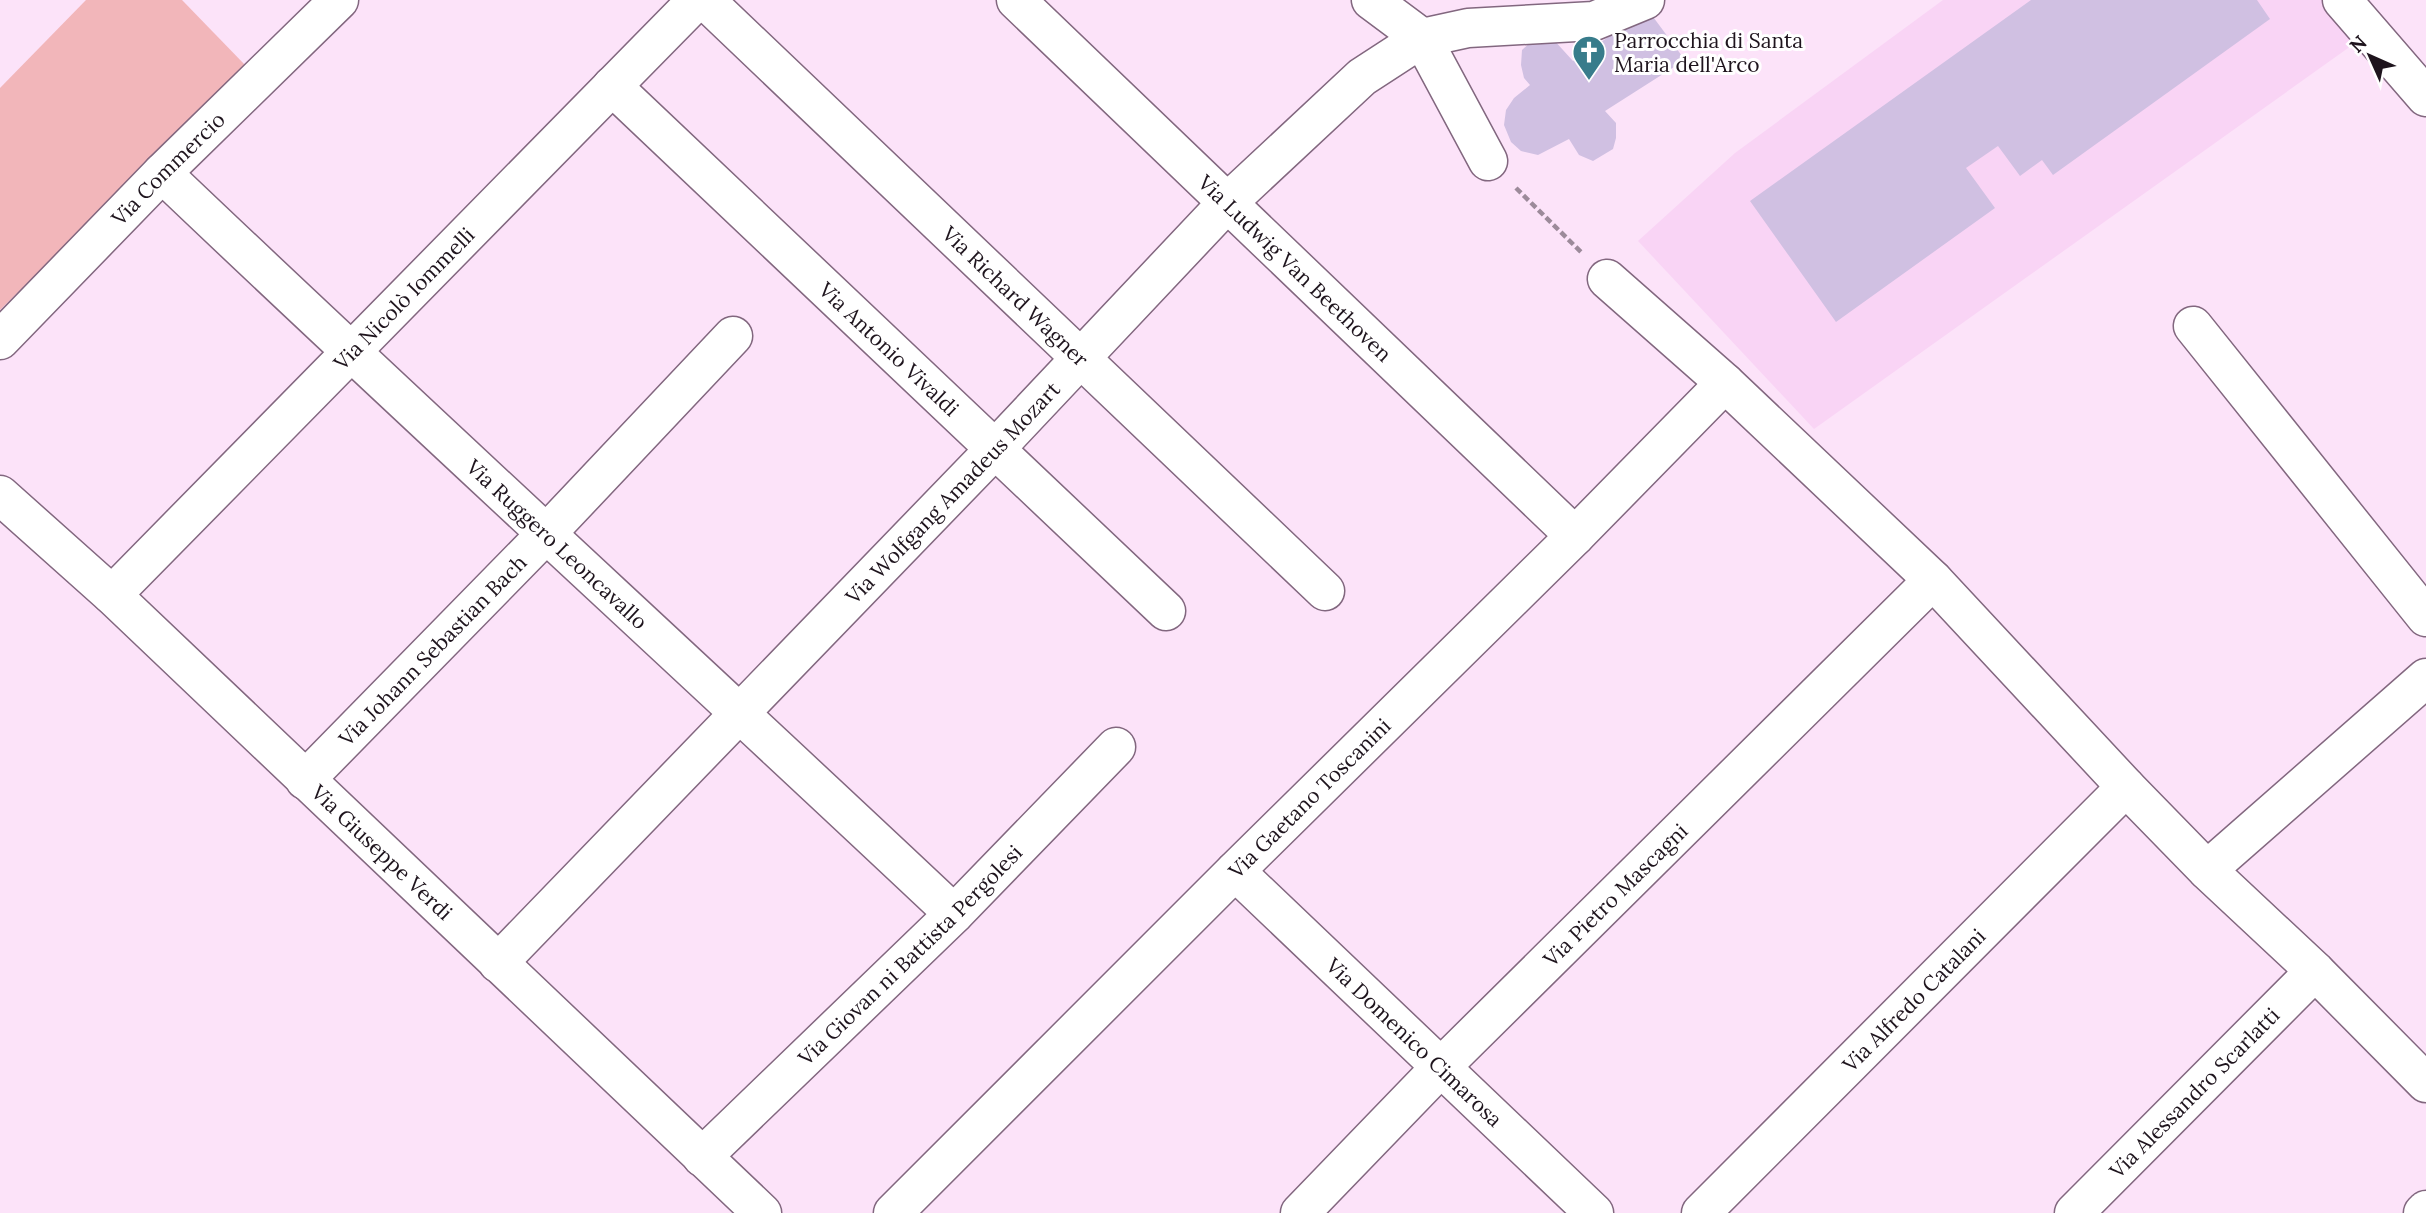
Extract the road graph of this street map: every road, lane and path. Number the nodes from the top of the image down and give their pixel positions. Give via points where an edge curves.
1 (339, 0) edge
2 (697, 0) edge
3 (705, 0) edge
4 (1016, 0) edge
5 (1371, 0) edge
6 (1644, 0) edge
7 (2342, 0) edge
8 (1422, 38) junction
9 (612, 86) junction
10 (2426, 97) edge
11 (1488, 161) joint
12 (162, 173) junction
13 (1227, 203) junction
14 (1607, 279) joint
15 (2193, 326) dead end
16 (733, 336) dead end
17 (0, 340) edge
18 (351, 354) junction
19 (1081, 359) junction
20 (1725, 383) junction
21 (995, 449) junction
22 (0, 495) edge
23 (546, 534) junction
24 (1575, 536) junction
25 (1933, 580) junction
26 (1325, 591) dead end
27 (112, 596) junction
28 (1166, 611) dead end
29 (2426, 617) edge
30 (2426, 678) edge
31 (741, 713) junction
32 (1116, 747) dead end
33 (305, 780) junction
34 (2126, 787) junction
35 (2207, 870) junction
36 (1235, 871) junction
37 (954, 914) junction
38 (498, 963) junction
39 (2315, 971) junction
40 (1441, 1067) junction
41 (2426, 1083) edge
42 (702, 1157) junction
43 (762, 1213) edge
44 (893, 1213) edge
45 (1300, 1213) edge
46 (1594, 1213) edge
47 (1701, 1213) edge
48 (2074, 1213) edge

1 - 12 street, Via Commercio
2 - 9 street, Via Nicolò Iommelli
3 - 19 street, Via Richard Wagner
4 - 13 street, Via Ludwig Van Beethoven
5 - 8 street
6 - 8 street via 1594,21 1468,28
7 - 10 street
8 - 11 street
8 - 13 street, Via Wolfgang Amadeus Mozart via 1362,77
9 - 18 street, Via Nicolò Iommelli
9 - 21 street, Via Antonio Vivaldi
11 - 14 path
12 - 17 street, Via Commercio
12 - 18 street, Via Ruggero Leoncavallo
13 - 19 street, Via Wolfgang Amadeus Mozart
13 - 24 street, Via Ludwig Van Beethoven
14 - 20 street
15 - 29 street
16 - 23 street, Via Johann Sebastian Bach
18 - 23 street, Via Ruggero Leoncavallo
18 - 27 street, Via Nicolò Iommelli
19 - 21 street, Via Wolfgang Amadeus Mozart
19 - 26 street, Via Richard Wagner
20 - 24 street, Via Gaetano Toscanini
20 - 25 street
21 - 28 street, Via Antonio Vivaldi
21 - 31 street, Via Wolfgang Amadeus Mozart
22 - 27 street, Via Giuseppe Verdi
23 - 31 street, Via Ruggero Leoncavallo
23 - 33 street, Via Johann Sebastian Bach
24 - 36 street, Via Gaetano Toscanini
25 - 34 street
25 - 40 street, Via Pietro Mascagni
27 - 33 street, Via Giuseppe Verdi
30 - 35 street
31 - 37 street, Via Ruggero Leoncavallo
31 - 38 street, Via Wolfgang Amadeus Mozart
32 - 37 street, Via Giovan ni Battista Pergolesi
33 - 38 street, Via Giuseppe Verdi
34 - 35 street
34 - 47 street, Via Alfredo Catalani
35 - 39 street
36 - 40 street, Via Domenico Cimarosa
36 - 44 street, Via Gaetano Toscanini
37 - 42 street, Via Giovan ni Battista Pergolesi
38 - 42 street, Via Giuseppe Verdi
39 - 41 street
39 - 48 street, Via Alessandro Scarlatti
40 - 45 street, Via Pietro Mascagni
40 - 46 street, Via Domenico Cimarosa
42 - 43 street, Via Giuseppe Verdi

